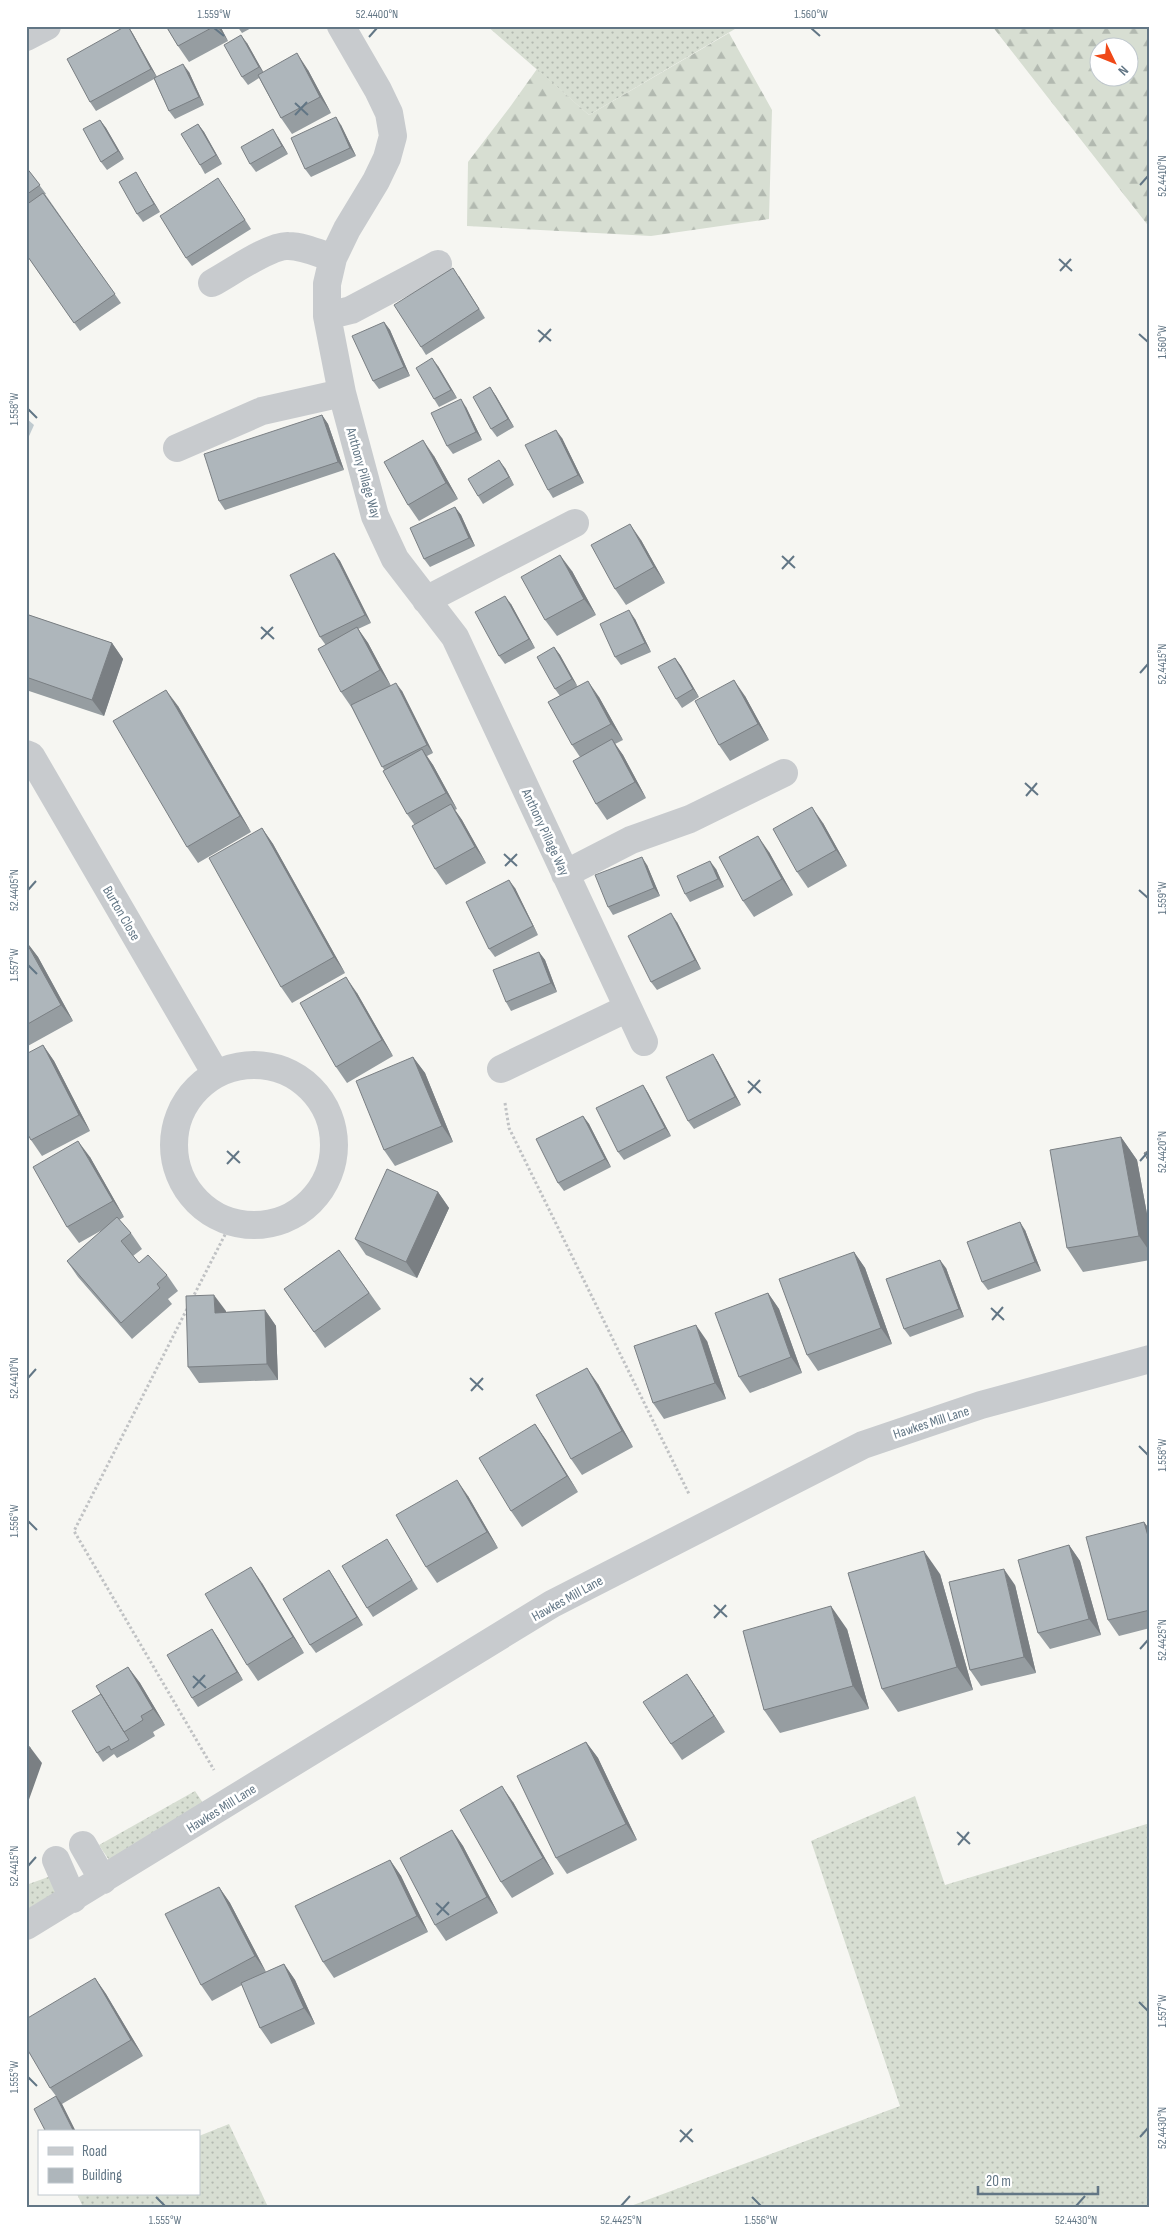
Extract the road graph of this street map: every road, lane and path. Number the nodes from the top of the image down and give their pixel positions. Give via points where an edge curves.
1 (47, 26) edge
2 (341, 26) edge
3 (26, 37) edge
4 (332, 258) junction
5 (438, 264) dead end
6 (212, 283) dead end
7 (327, 316) junction
8 (342, 393) junction
9 (178, 448) dead end
10 (575, 523) dead end
11 (426, 600) junction
12 (26, 754) edge
13 (784, 773) dead end
14 (565, 874) junction
15 (628, 1008) junction
16 (644, 1042) dead end
17 (501, 1069) joint
18 (216, 1074) junction
19 (232, 1222) junction
20 (1150, 1359) edge
21 (705, 1526) junction
22 (233, 1801) junction
23 (83, 1845) dead end
24 (56, 1860) dead end
25 (104, 1880) junction
26 (73, 1899) junction
27 (26, 1926) edge

1 - 3 street
2 - 4 street, Anthony Pillage Way via 389,113 393,136 376,181
4 - 6 street via 286,245 271,249
4 - 7 street, Anthony Pillage Way via 327,284
5 - 7 street via 351,310
7 - 8 street, Anthony Pillage Way
8 - 9 street via 262,412
8 - 11 street, Anthony Pillage Way via 375,516 395,559
10 - 11 street
11 - 14 street, Anthony Pillage Way via 454,637
12 - 18 street, Burton Close via 31,756
13 - 14 street via 690,819 631,840
14 - 15 street, Anthony Pillage Way
15 - 16 street, Anthony Pillage Way
15 - 17 street
17 - 21 path via 509,1128
18 - 19 street via 187,1102 180,1116 174,1146 176,1162 191,1193 212,1213
18 - 19 street via 239,1066 257,1065 290,1073 303,1081 322,1102 333,1131 333,1160 328,1177 302,1209 283,1219 262,1224
19 - 22 path via 74,1531
20 - 21 street, Hawkes Mill Lane via 980,1405 863,1444
21 - 22 street, Hawkes Mill Lane via 552,1604
22 - 25 street, Hawkes Mill Lane
23 - 25 street
24 - 26 street
25 - 26 street, Hawkes Mill Lane
26 - 27 street, Hawkes Mill Lane

